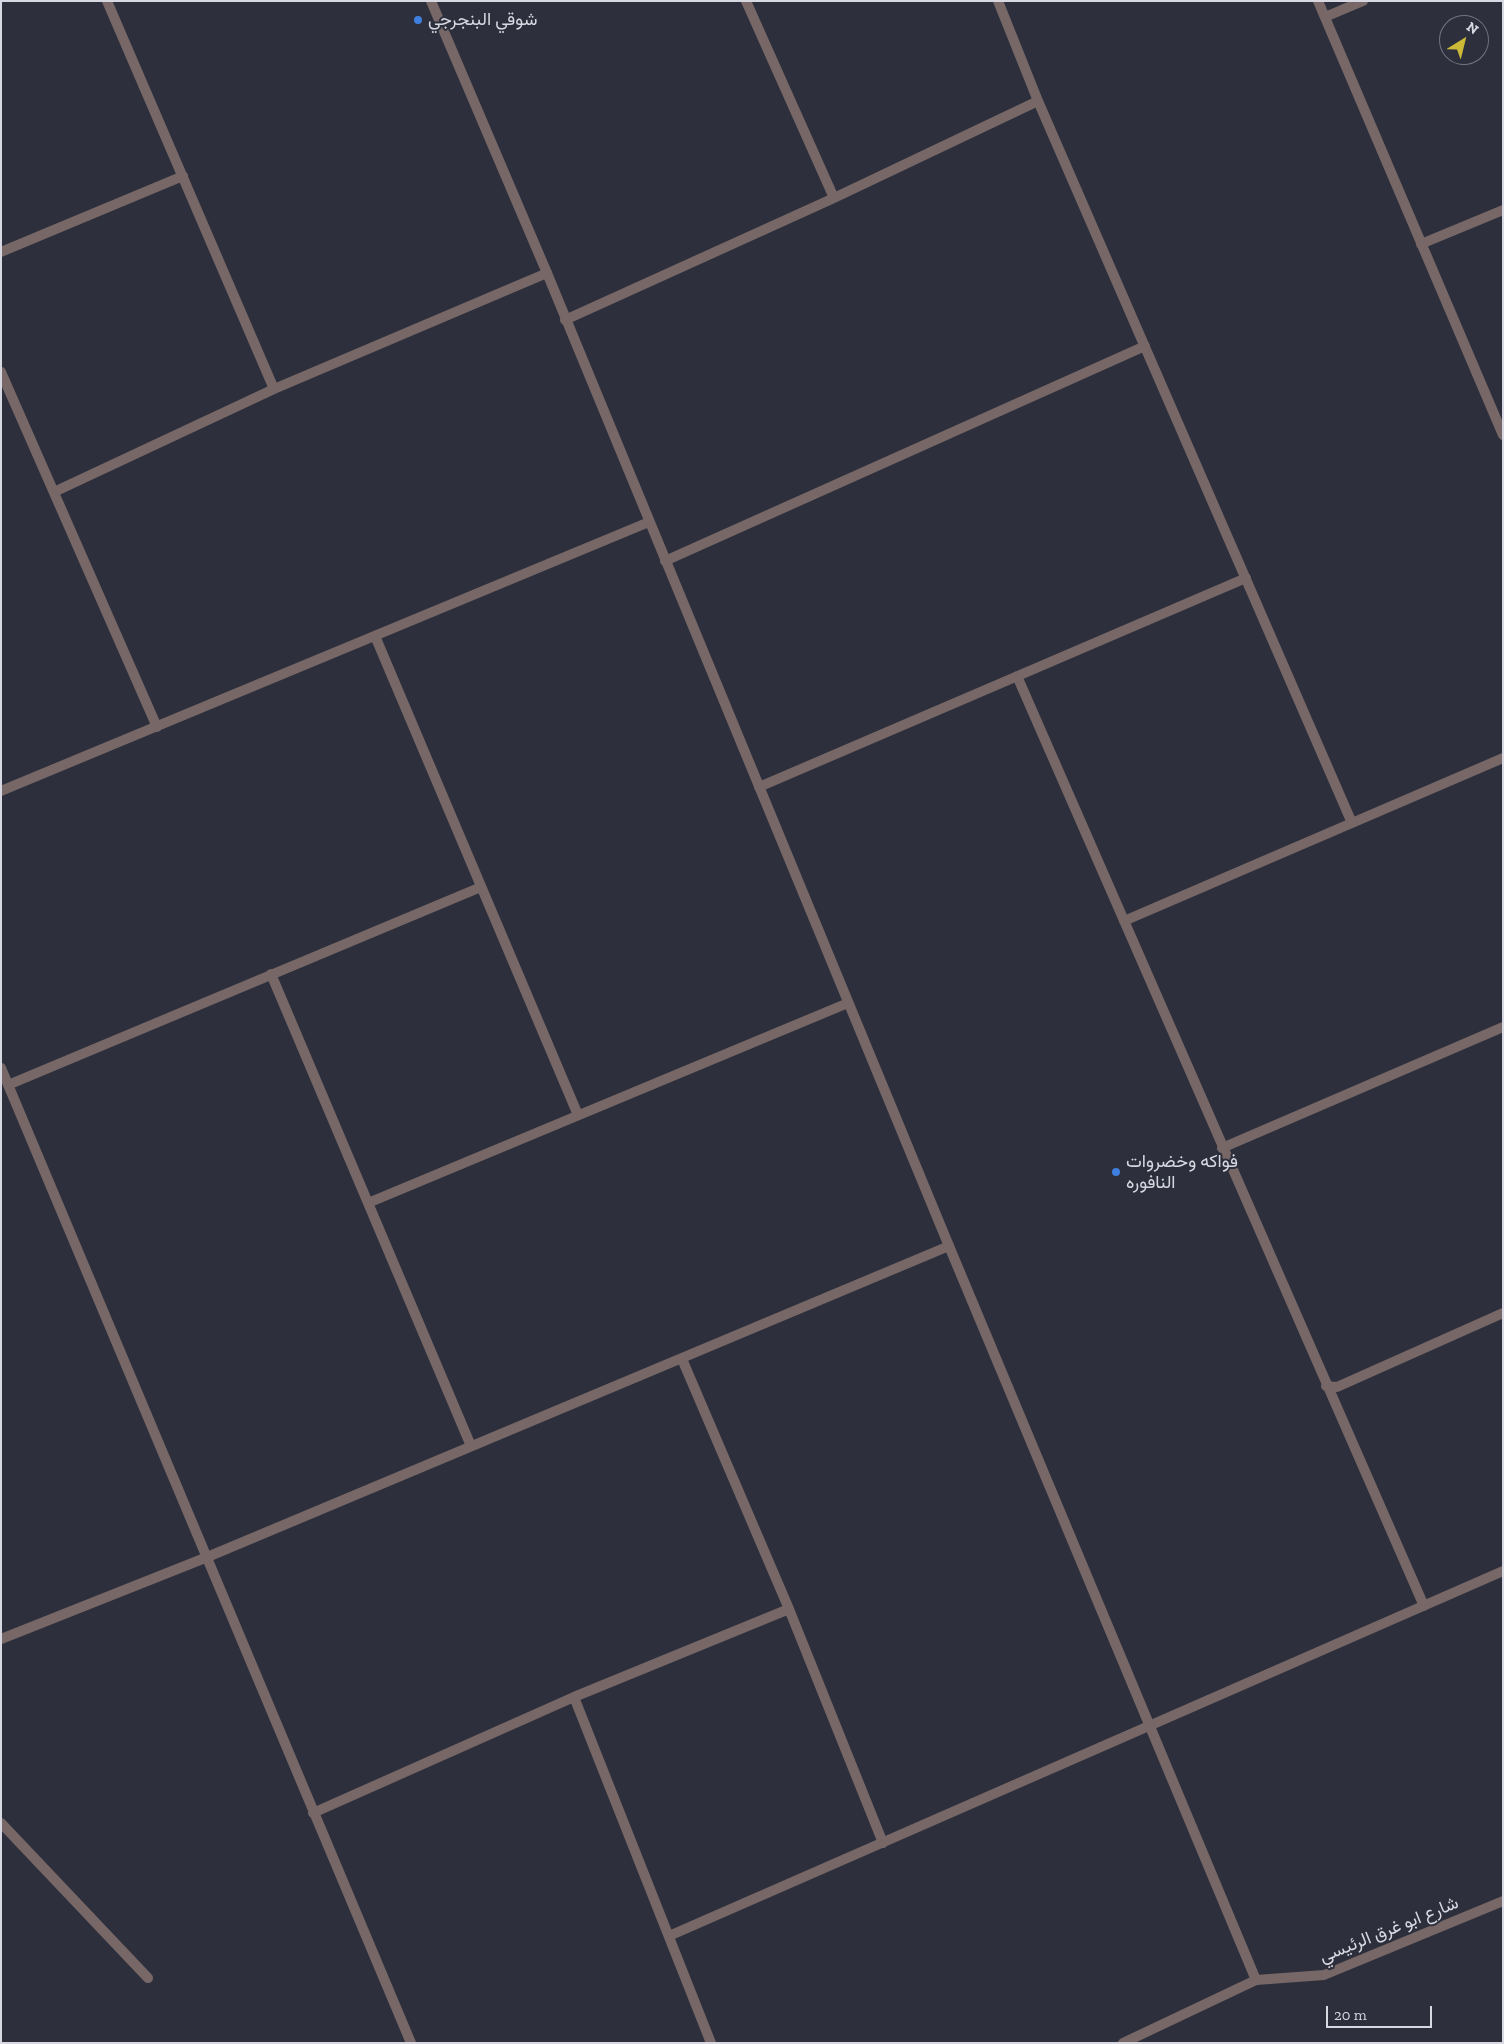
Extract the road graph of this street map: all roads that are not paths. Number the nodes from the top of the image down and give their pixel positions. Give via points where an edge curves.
1 (107, 1) edge
2 (431, 1) edge
3 (746, 1) edge
4 (998, 1) edge
5 (1318, 1) edge
6 (1363, 1) edge
7 (1325, 18) junction
8 (1038, 101) junction
9 (182, 176) junction
10 (834, 198) junction
11 (1503, 210) edge
12 (1421, 244) junction
13 (1, 252) edge
14 (548, 273) junction
15 (565, 320) junction
16 (1145, 346) junction
17 (1, 372) edge
18 (274, 389) junction
19 (1503, 435) edge
20 (54, 492) junction
21 (649, 522) junction
22 (665, 561) junction
23 (1246, 578) junction
24 (375, 636) junction
25 (1017, 676) junction
26 (157, 727) junction
27 (1503, 758) edge
28 (759, 787) junction
29 (1, 791) edge
30 (1352, 823) junction
31 (481, 887) junction
32 (1124, 921) junction
33 (271, 974) junction
34 (848, 1003) junction
35 (1503, 1027) edge
36 (1, 1068) edge
37 (8, 1084) junction
38 (578, 1116) junction
39 (1222, 1148) junction
40 (368, 1204) junction
41 (949, 1246) junction
42 (1503, 1313) edge
43 (682, 1359) junction
44 (1326, 1386) junction
45 (471, 1446) junction
46 (205, 1558) junction
47 (1503, 1571) edge
48 (1424, 1606) junction
49 (789, 1609) junction
50 (1, 1639) edge
51 (574, 1697) junction
52 (1150, 1726) junction
53 (313, 1813) junction
54 (1, 1823) edge
55 (883, 1843) junction
56 (1503, 1901) edge
57 (669, 1936) junction
58 (148, 1978) dead end
59 (1256, 1980) junction
60 (410, 2043) edge
61 (711, 2043) edge
62 (1123, 2043) edge

1 - 9 street
2 - 14 street
3 - 10 street
4 - 8 street
5 - 7 street
6 - 7 street
7 - 12 street
8 - 10 street
8 - 16 street
9 - 13 street
9 - 18 street
10 - 15 street
11 - 12 street
12 - 19 street
14 - 15 street
14 - 18 street
15 - 21 street
16 - 22 street
16 - 23 street
17 - 20 street
18 - 20 street
20 - 26 street
21 - 22 street
21 - 24 street
22 - 28 street
23 - 25 street
23 - 30 street
24 - 26 street
24 - 31 street
25 - 28 street
25 - 32 street
26 - 29 street
27 - 30 street
28 - 34 street
30 - 32 street
31 - 33 street
31 - 38 street
32 - 39 street
33 - 37 street
33 - 40 street
34 - 38 street
34 - 41 street
35 - 39 street
36 - 37 street
37 - 46 street
38 - 40 street
39 - 44 street
40 - 45 street
41 - 43 street
41 - 52 street
42 - 44 street via 1337,1387
43 - 45 street
43 - 49 street
44 - 48 street
45 - 46 street
46 - 50 street
46 - 53 street
47 - 48 street
48 - 52 street
49 - 51 street
49 - 55 street
51 - 53 street
51 - 57 street
52 - 55 street
52 - 59 street
53 - 60 street
54 - 58 street
55 - 57 street
56 - 59 street, شارع ابو غرق الرئيسي via 1324,1975
57 - 61 street
59 - 62 street

